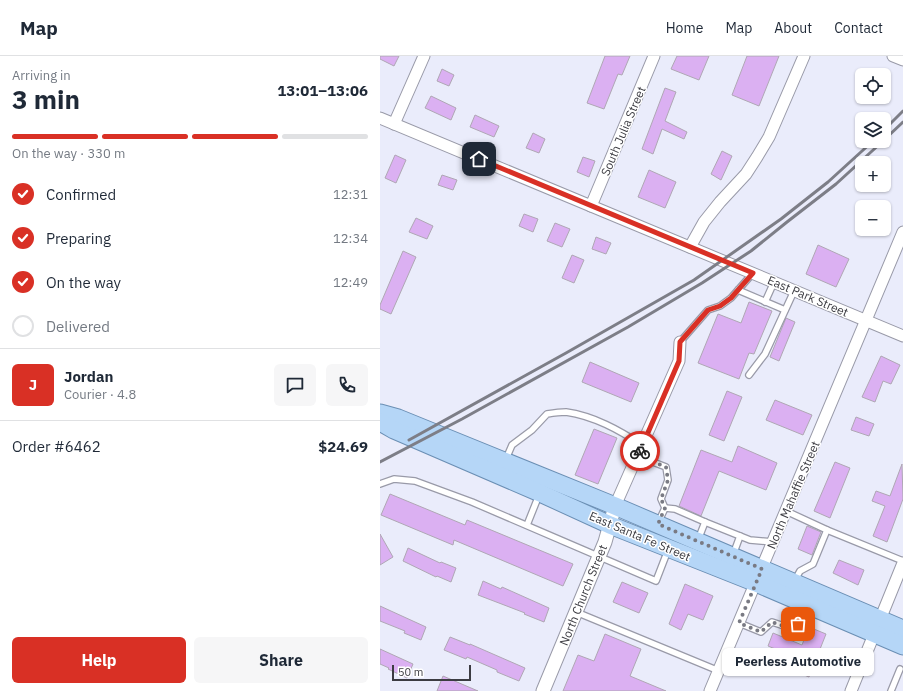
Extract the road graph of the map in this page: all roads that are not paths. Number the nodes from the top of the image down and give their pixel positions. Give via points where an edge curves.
1 (424, 56) edge
2 (654, 56) edge
3 (804, 56) edge
4 (893, 56) edge
5 (903, 60) edge
6 (380, 118) edge
7 (394, 124) junction
8 (591, 206) junction
9 (903, 232) edge
10 (690, 247) junction
11 (753, 273) junction
12 (774, 282) junction
13 (738, 290) junction
14 (794, 291) junction
15 (765, 302) junction
16 (785, 310) junction
17 (866, 321) junction
18 (903, 336) edge
19 (680, 342) joint
20 (749, 375) dead end
21 (380, 413) edge
22 (380, 422) edge
23 (642, 445) junction
24 (638, 456) junction
25 (506, 462) junction
26 (380, 484) edge
27 (540, 493) junction
28 (616, 506) junction
29 (665, 508) junction
30 (786, 510) junction
31 (705, 522) junction
32 (658, 524) junction
33 (527, 525) junction
34 (610, 525) junction
35 (828, 530) junction
36 (740, 536) junction
37 (698, 541) junction
38 (773, 542) junction
39 (669, 548) junction
40 (732, 556) junction
41 (599, 557) junction
42 (903, 562) edge
43 (759, 576) junction
44 (900, 579) edge
45 (794, 582) junction
46 (806, 605) junction
47 (576, 612) junction
48 (739, 623) junction
49 (877, 626) junction
50 (903, 629) edge
51 (903, 646) edge
52 (900, 669) dead end
53 (718, 671) junction
54 (544, 691) edge
55 (710, 691) edge
56 (851, 691) edge
57 (891, 691) edge

1 - 7 street
2 - 8 street, South Julia Street
3 - 10 street via 761,151 746,174 704,222
4 - 5 street
6 - 7 street, East Park Street
7 - 8 street, East Park Street
8 - 10 street, East Park Street
9 - 17 street, North Mahaffie Street
10 - 11 street, East Park Street
11 - 12 street, East Park Street
11 - 13 lane
12 - 14 street, East Park Street
12 - 15 lane
13 - 15 lane
13 - 19 lane via 720,306 708,310
14 - 16 lane
14 - 17 street, East Park Street
15 - 16 lane
16 - 20 lane via 765,354
17 - 18 street, East Park Street
17 - 30 street, North Mahaffie Street
19 - 23 street, North Church Street via 679,361
21 - 25 main road, East Santa Fe Street
22 - 27 main road, East Santa Fe Street
23 - 24 street, North Church Street
23 - 25 lane via 618,430 590,418 565,412 547,414 532,430 512,445
24 - 28 street, North Church Street
24 - 29 lane via 666,467 668,480 661,499
25 - 28 main road, East Santa Fe Street
26 - 33 lane via 394,479 415,481
27 - 33 lane
27 - 34 main road, East Santa Fe Street
28 - 32 main road, East Santa Fe Street
28 - 34 street, North Church Street
29 - 31 lane via 675,509
29 - 32 lane
30 - 35 lane
30 - 38 street, North Mahaffie Street
31 - 36 lane
31 - 37 lane
32 - 37 main road, East Santa Fe Street
33 - 41 lane
34 - 39 main road, East Santa Fe Street
34 - 41 street, North Church Street
35 - 42 lane
35 - 45 lane via 813,564 800,571
36 - 38 lane via 750,540
36 - 40 lane
37 - 40 main road, East Santa Fe Street
38 - 43 street, North Mahaffie Street
39 - 41 lane via 656,581
39 - 43 main road, East Santa Fe Street
40 - 43 main road, East Santa Fe Street
41 - 47 street, North Church Street
42 - 44 street
43 - 45 main road, East Santa Fe Street
43 - 46 main road, East Santa Fe Street
43 - 48 street, North Mahaffie Street
44 - 49 street
45 - 49 main road, East Santa Fe Street
46 - 48 lane via 798,624 790,628 772,622 761,632
46 - 49 main road, East Santa Fe Street
47 - 53 lane
47 - 54 street, North Church Street
48 - 53 street, North Mahaffie Street
49 - 50 main road, East Santa Fe Street
49 - 51 main road, East Santa Fe Street
49 - 56 street
52 - 57 lane
53 - 55 street, North Mahaffie Street

